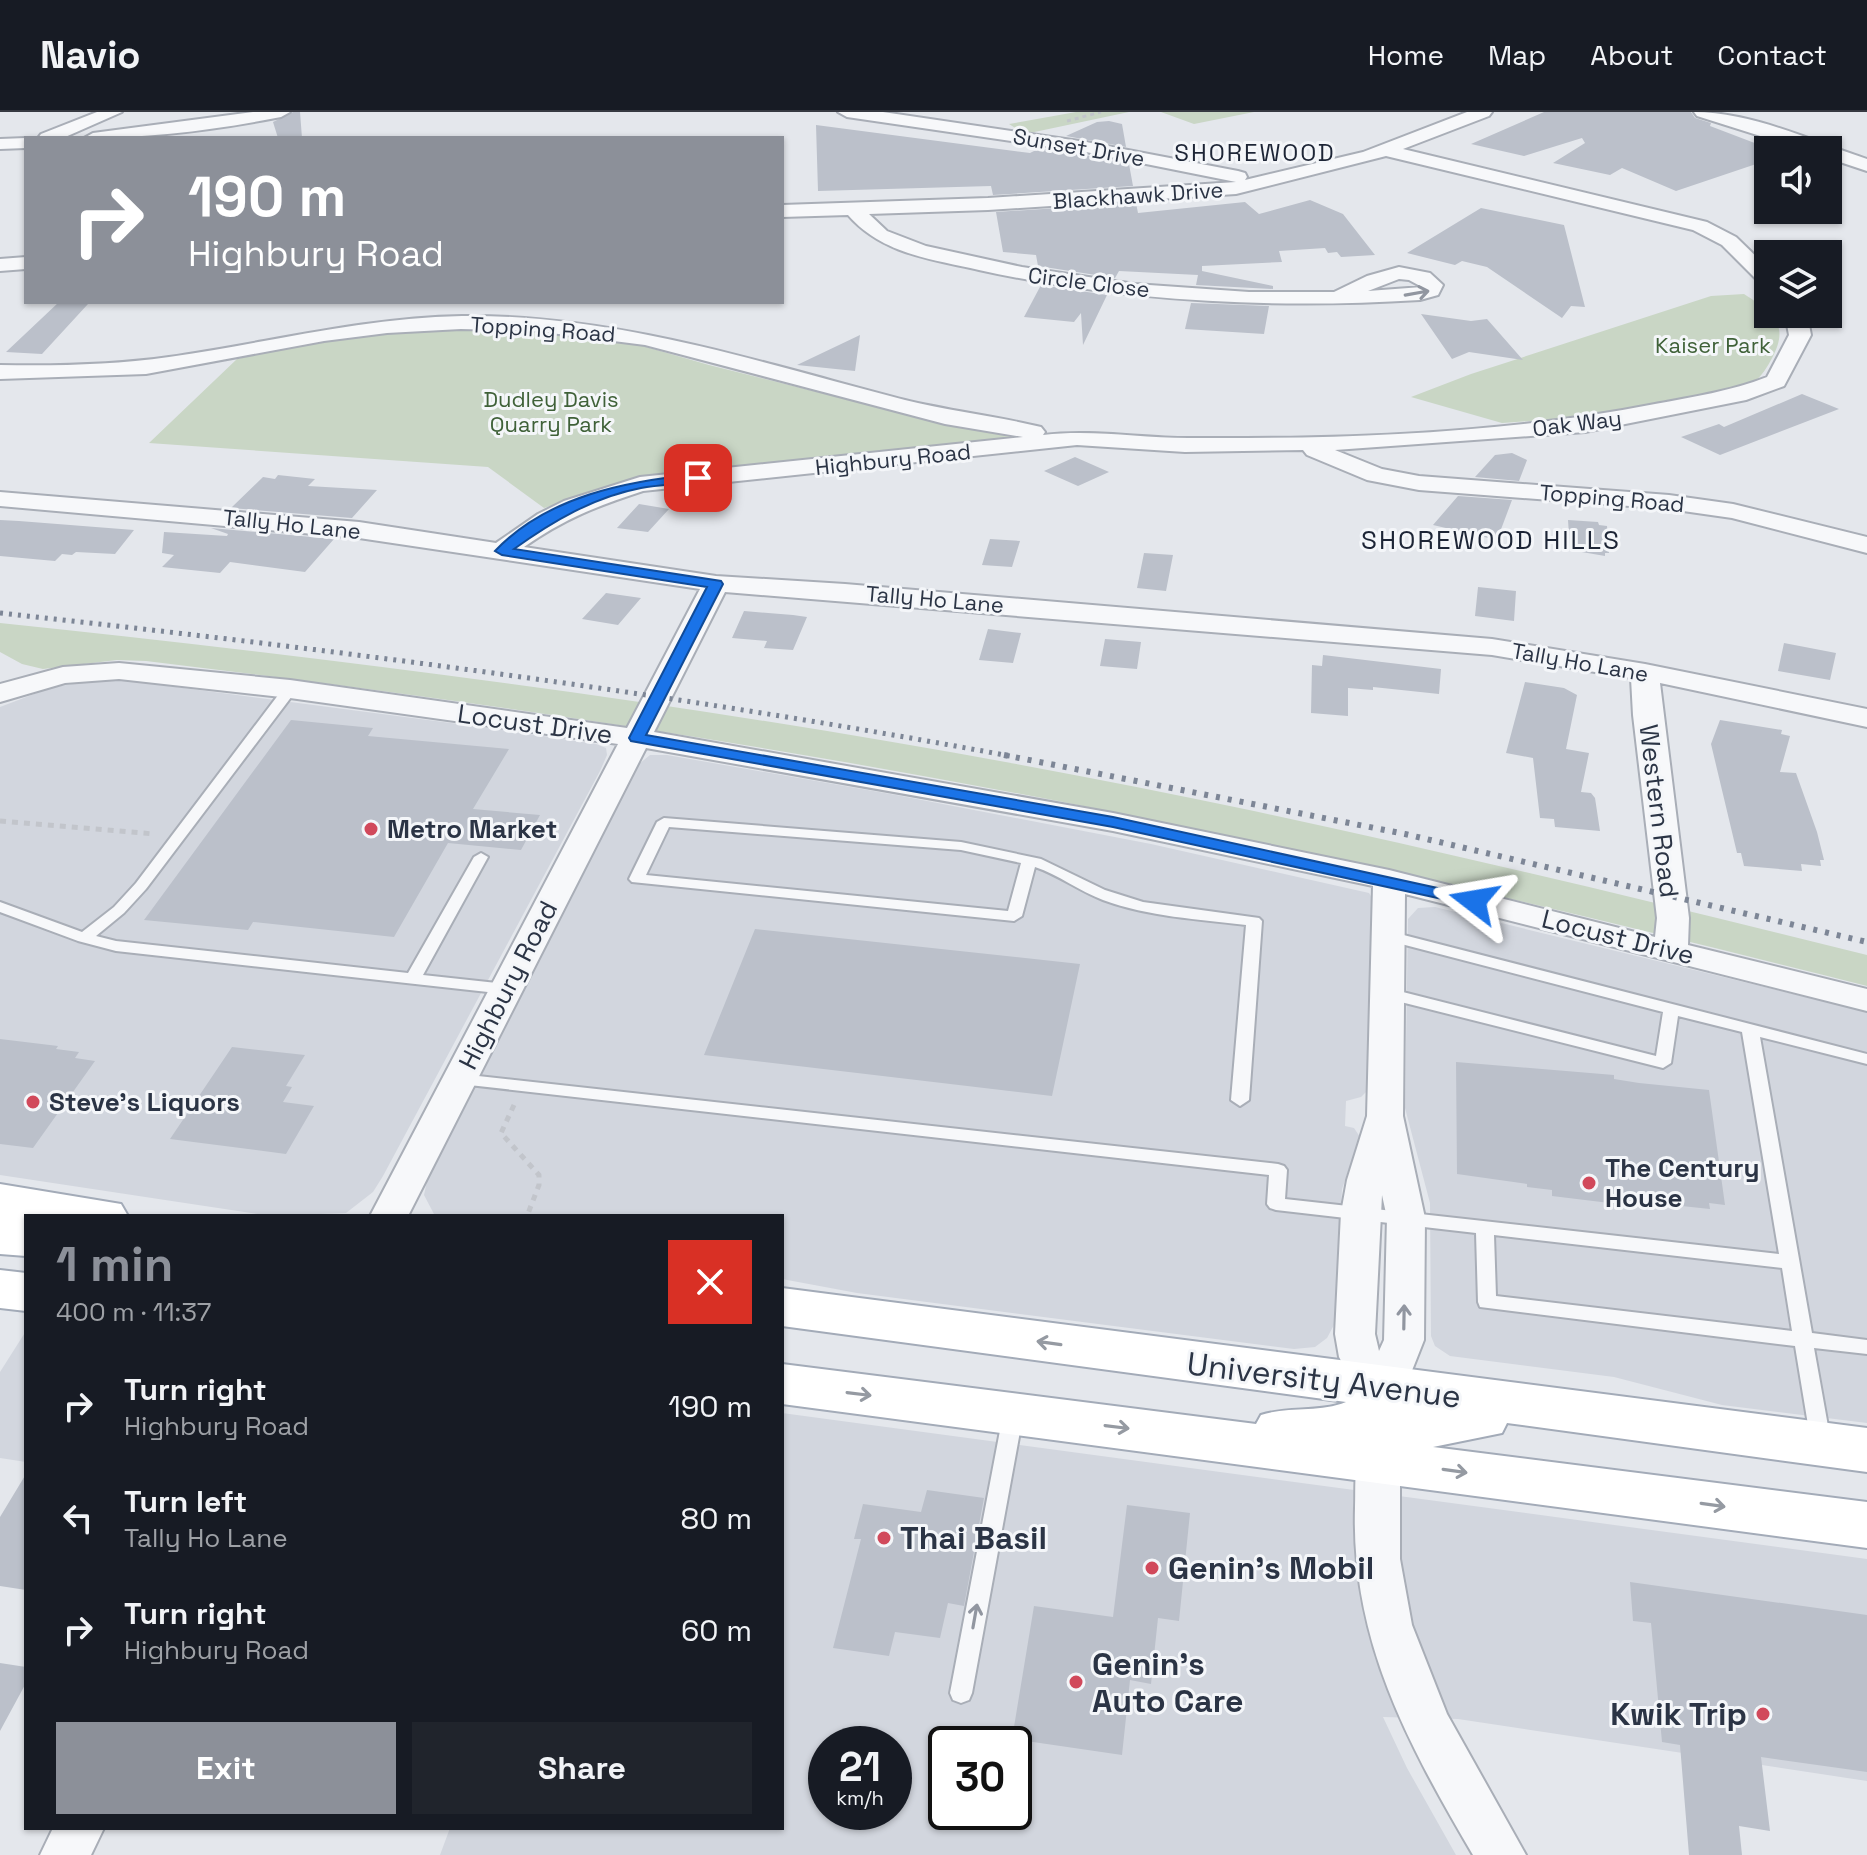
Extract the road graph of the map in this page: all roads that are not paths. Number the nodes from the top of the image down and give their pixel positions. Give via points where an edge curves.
1 (281, 112) edge
2 (847, 112) edge
3 (1483, 112) edge
4 (1703, 112) edge
5 (995, 113) edge
6 (105, 115) edge
7 (913, 116) edge
8 (1006, 134) junction
9 (52, 136) edge
10 (97, 136) edge
11 (108, 136) edge
12 (1779, 136) edge
13 (24, 143) edge
14 (0, 144) edge
15 (1384, 150) junction
16 (1842, 156) edge
17 (1867, 165) edge
18 (1262, 183) junction
19 (854, 209) junction
20 (784, 211) edge
21 (24, 263) edge
22 (0, 265) edge
23 (1754, 266) edge
24 (1340, 297) dead end
25 (1799, 328) edge
26 (0, 372) edge
27 (1077, 438) junction
28 (1367, 442) junction
29 (1300, 444) junction
30 (1355, 465) junction
31 (0, 499) edge
32 (1867, 545) edge
33 (502, 551) junction
34 (716, 584) junction
35 (1645, 672) junction
36 (7, 683) edge
37 (290, 689) junction
38 (1867, 718) edge
39 (637, 738) junction
40 (481, 857) dead end
41 (1029, 861) junction
42 (1389, 880) junction
43 (0, 907) edge
44 (1388, 936) junction
45 (84, 938) junction
46 (1671, 950) junction
47 (413, 979) junction
48 (506, 989) junction
49 (1387, 993) junction
50 (1867, 1000) edge
51 (1671, 1010) junction
52 (1750, 1029) junction
53 (1867, 1059) edge
54 (460, 1079) junction
55 (1240, 1100) dead end
56 (1385, 1116) junction
57 (0, 1201) edge
58 (1360, 1213) junction
59 (89, 1214) edge
60 (390, 1214) edge
61 (1406, 1218) junction
62 (1485, 1228) junction
63 (0, 1236) edge
64 (24, 1238) edge
65 (1790, 1262) junction
66 (0, 1289) edge
67 (24, 1292) edge
68 (784, 1307) edge
69 (1803, 1340) junction
70 (1867, 1347) edge
71 (784, 1384) edge
72 (1376, 1387) junction
73 (1013, 1414) junction
74 (1613, 1418) junction
75 (1174, 1434) junction
76 (1844, 1448) edge
77 (1378, 1460) junction
78 (1867, 1525) edge
79 (961, 1693) dead end
80 (78, 1830) edge
81 (65, 1855) edge
82 (1501, 1855) edge

1 - 11 street
2 - 7 street, Sunset Drive
3 - 15 street, Blackhawk Drive
4 - 12 street
5 - 8 street
6 - 9 street
6 - 10 street via 88,127 87,132
7 - 8 street, Sunset Drive
8 - 18 street, Sunset Drive
13 - 14 street
15 - 18 street, Blackhawk Drive
15 - 23 street via 1691,223 1723,236
16 - 17 street
18 - 19 street, Blackhawk Drive via 1146,196
19 - 20 street, Blackhawk Drive
19 - 24 street, Circle Close via 875,232 907,247 1053,280 1220,295
21 - 22 street
25 - 28 street, Oak Way via 1776,381 1767,387 1585,425
26 - 27 street, Topping Road via 148,367 383,327 531,323 613,332 945,417
27 - 29 street, Highbury Road via 1176,445
27 - 33 street, Highbury Road via 640,484 564,510
28 - 29 street, Oak Way
28 - 30 street
29 - 30 street, Topping Road
30 - 32 street, Topping Road via 1419,483 1578,493 1733,511
31 - 33 street, Tally Ho Lane via 359,530
33 - 34 street, Tally Ho Lane
34 - 35 street, Tally Ho Lane via 1416,638
34 - 39 street, Highbury Road
35 - 38 street, Tally Ho Lane
35 - 46 street, Western Road via 1670,895
36 - 37 street, Locust Drive via 119,671
37 - 39 street, Locust Drive
37 - 45 lane via 129,899
39 - 42 street, Locust Drive via 1113,822
39 - 48 street, Highbury Road
40 - 47 lane
41 - 41 lane via 961,846 664,822 637,879 1014,916
41 - 55 lane via 1139,906 1254,921
42 - 44 street
42 - 46 street, Locust Drive
43 - 45 lane
44 - 49 street
44 - 51 lane
45 - 47 lane via 134,949
46 - 50 street, Locust Drive
47 - 48 lane
48 - 54 street, Highbury Road
49 - 51 lane via 1663,1063
49 - 56 street
51 - 52 lane
52 - 53 lane
52 - 65 lane
54 - 58 lane via 1278,1170 1276,1204
54 - 60 street, Highbury Road
56 - 58 street
56 - 61 street
57 - 59 main road
58 - 61 lane
58 - 72 street via 1356,1344
61 - 62 lane
72 -> 61 street via 1396,1362 1404,1340
62 - 65 lane
62 - 69 lane via 1487,1302
63 - 64 main road
65 - 69 lane
66 - 67 main road
72 -> 68 main road, University Avenue
69 - 70 lane
69 - 76 lane
71 -> 73 main road
72 - 74 main road, University Avenue
72 - 75 main road via 1369,1416 1355,1423
73 -> 75 main road
79 -> 73 lane
74 - 76 main road, University Avenue
74 - 77 main road via 1480,1418 1409,1427 1386,1438
75 - 77 main road
77 -> 78 main road
77 - 82 street via 1380,1587 1400,1660 1442,1758
80 - 81 street

